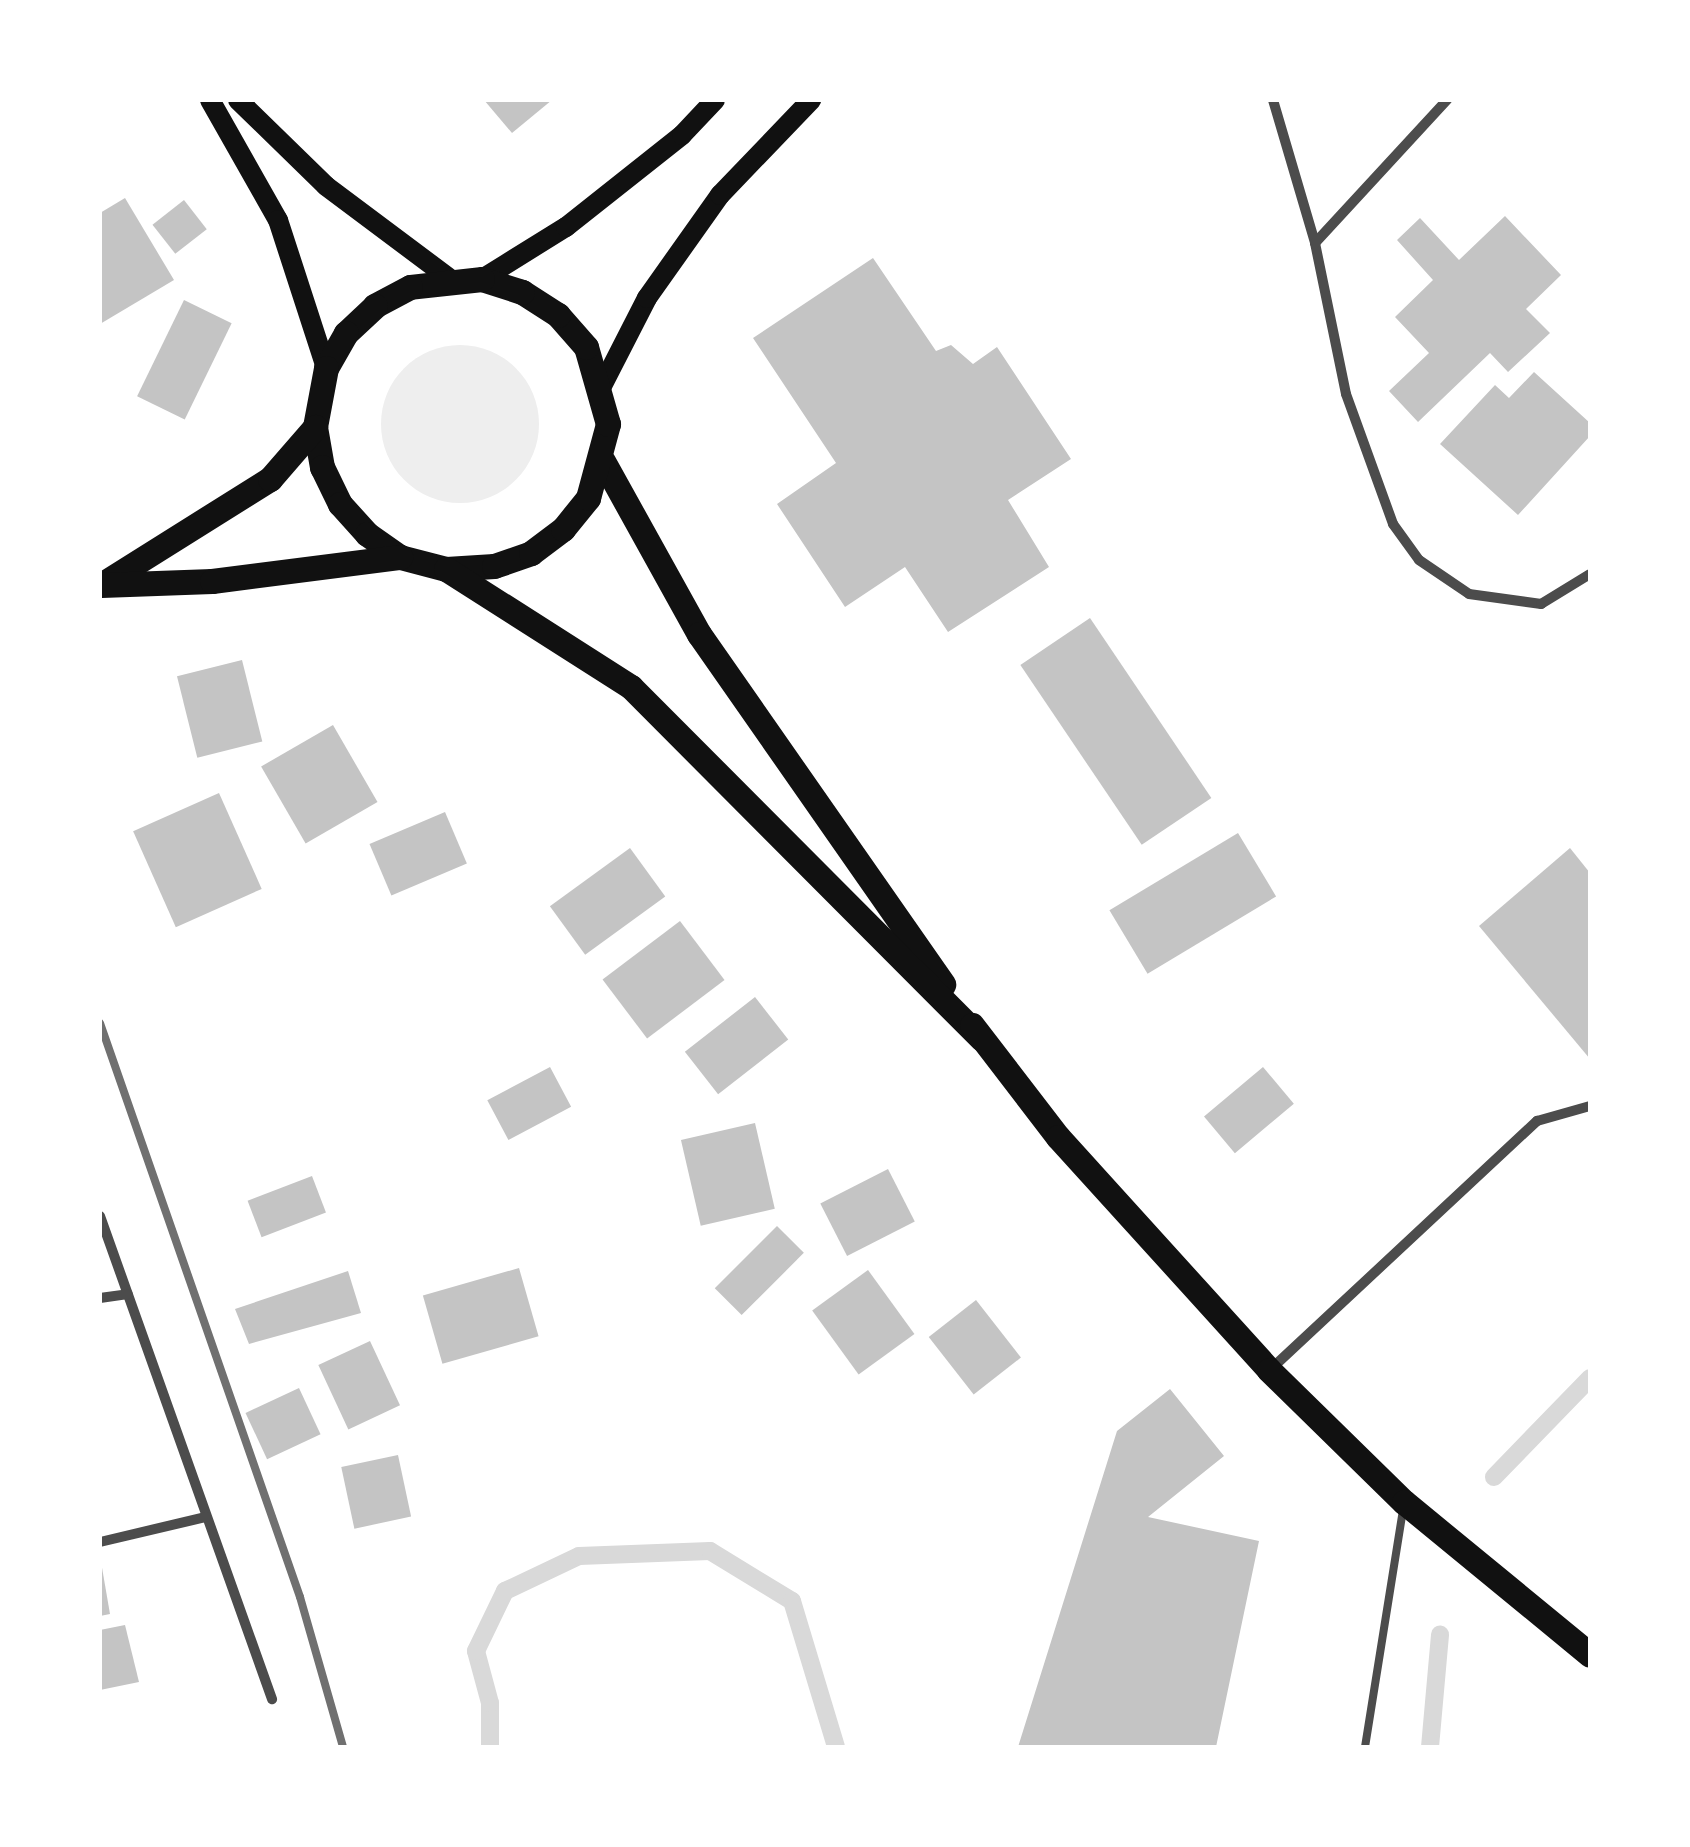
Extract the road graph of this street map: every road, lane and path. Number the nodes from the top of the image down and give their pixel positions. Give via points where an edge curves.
1 (210, 100) edge
2 (238, 100) edge
3 (715, 100) edge
4 (811, 100) edge
5 (1273, 100) edge
6 (1448, 100) edge
7 (1315, 243) junction
8 (449, 278) junction
9 (482, 279) junction
10 (326, 368) junction
11 (602, 386) junction
12 (315, 428) junction
13 (603, 461) junction
14 (400, 557) junction
15 (446, 569) junction
16 (1590, 574) edge
17 (100, 585) edge
18 (982, 1040) junction
19 (1590, 1106) edge
20 (100, 1216) edge
21 (128, 1294) junction
22 (100, 1298) edge
23 (1270, 1370) junction
24 (1404, 1502) junction
25 (206, 1517) junction
26 (100, 1542) edge
27 (1590, 1655) edge
28 (272, 1699) dead end
29 (1365, 1747) edge

1 - 10 main road via 278,220
2 - 8 main road via 326,186
3 - 9 main road via 682,135 566,227
4 - 11 main road via 720,195 647,298
5 - 7 street
6 - 7 street
7 - 16 street via 1346,394 1393,524 1419,560 1469,594 1503,601 1541,604
8 - 9 main road
8 - 10 main road via 410,287 375,306 346,333
9 - 11 main road via 522,292 558,315 586,347
10 - 12 main road
11 - 13 main road via 608,424
12 - 14 main road via 322,468 340,504
12 - 17 main road via 270,479
13 - 15 main road via 588,498 531,553 494,566
13 - 18 main road via 699,634
14 - 15 main road
14 - 17 main road via 212,581
15 - 18 main road via 631,687
18 - 23 main road via 1136,1226
19 - 23 street via 1536,1121
20 - 21 street
21 - 22 street
21 - 25 street
23 - 24 main road
24 - 27 main road
24 - 29 lane
25 - 26 street
25 - 28 street

